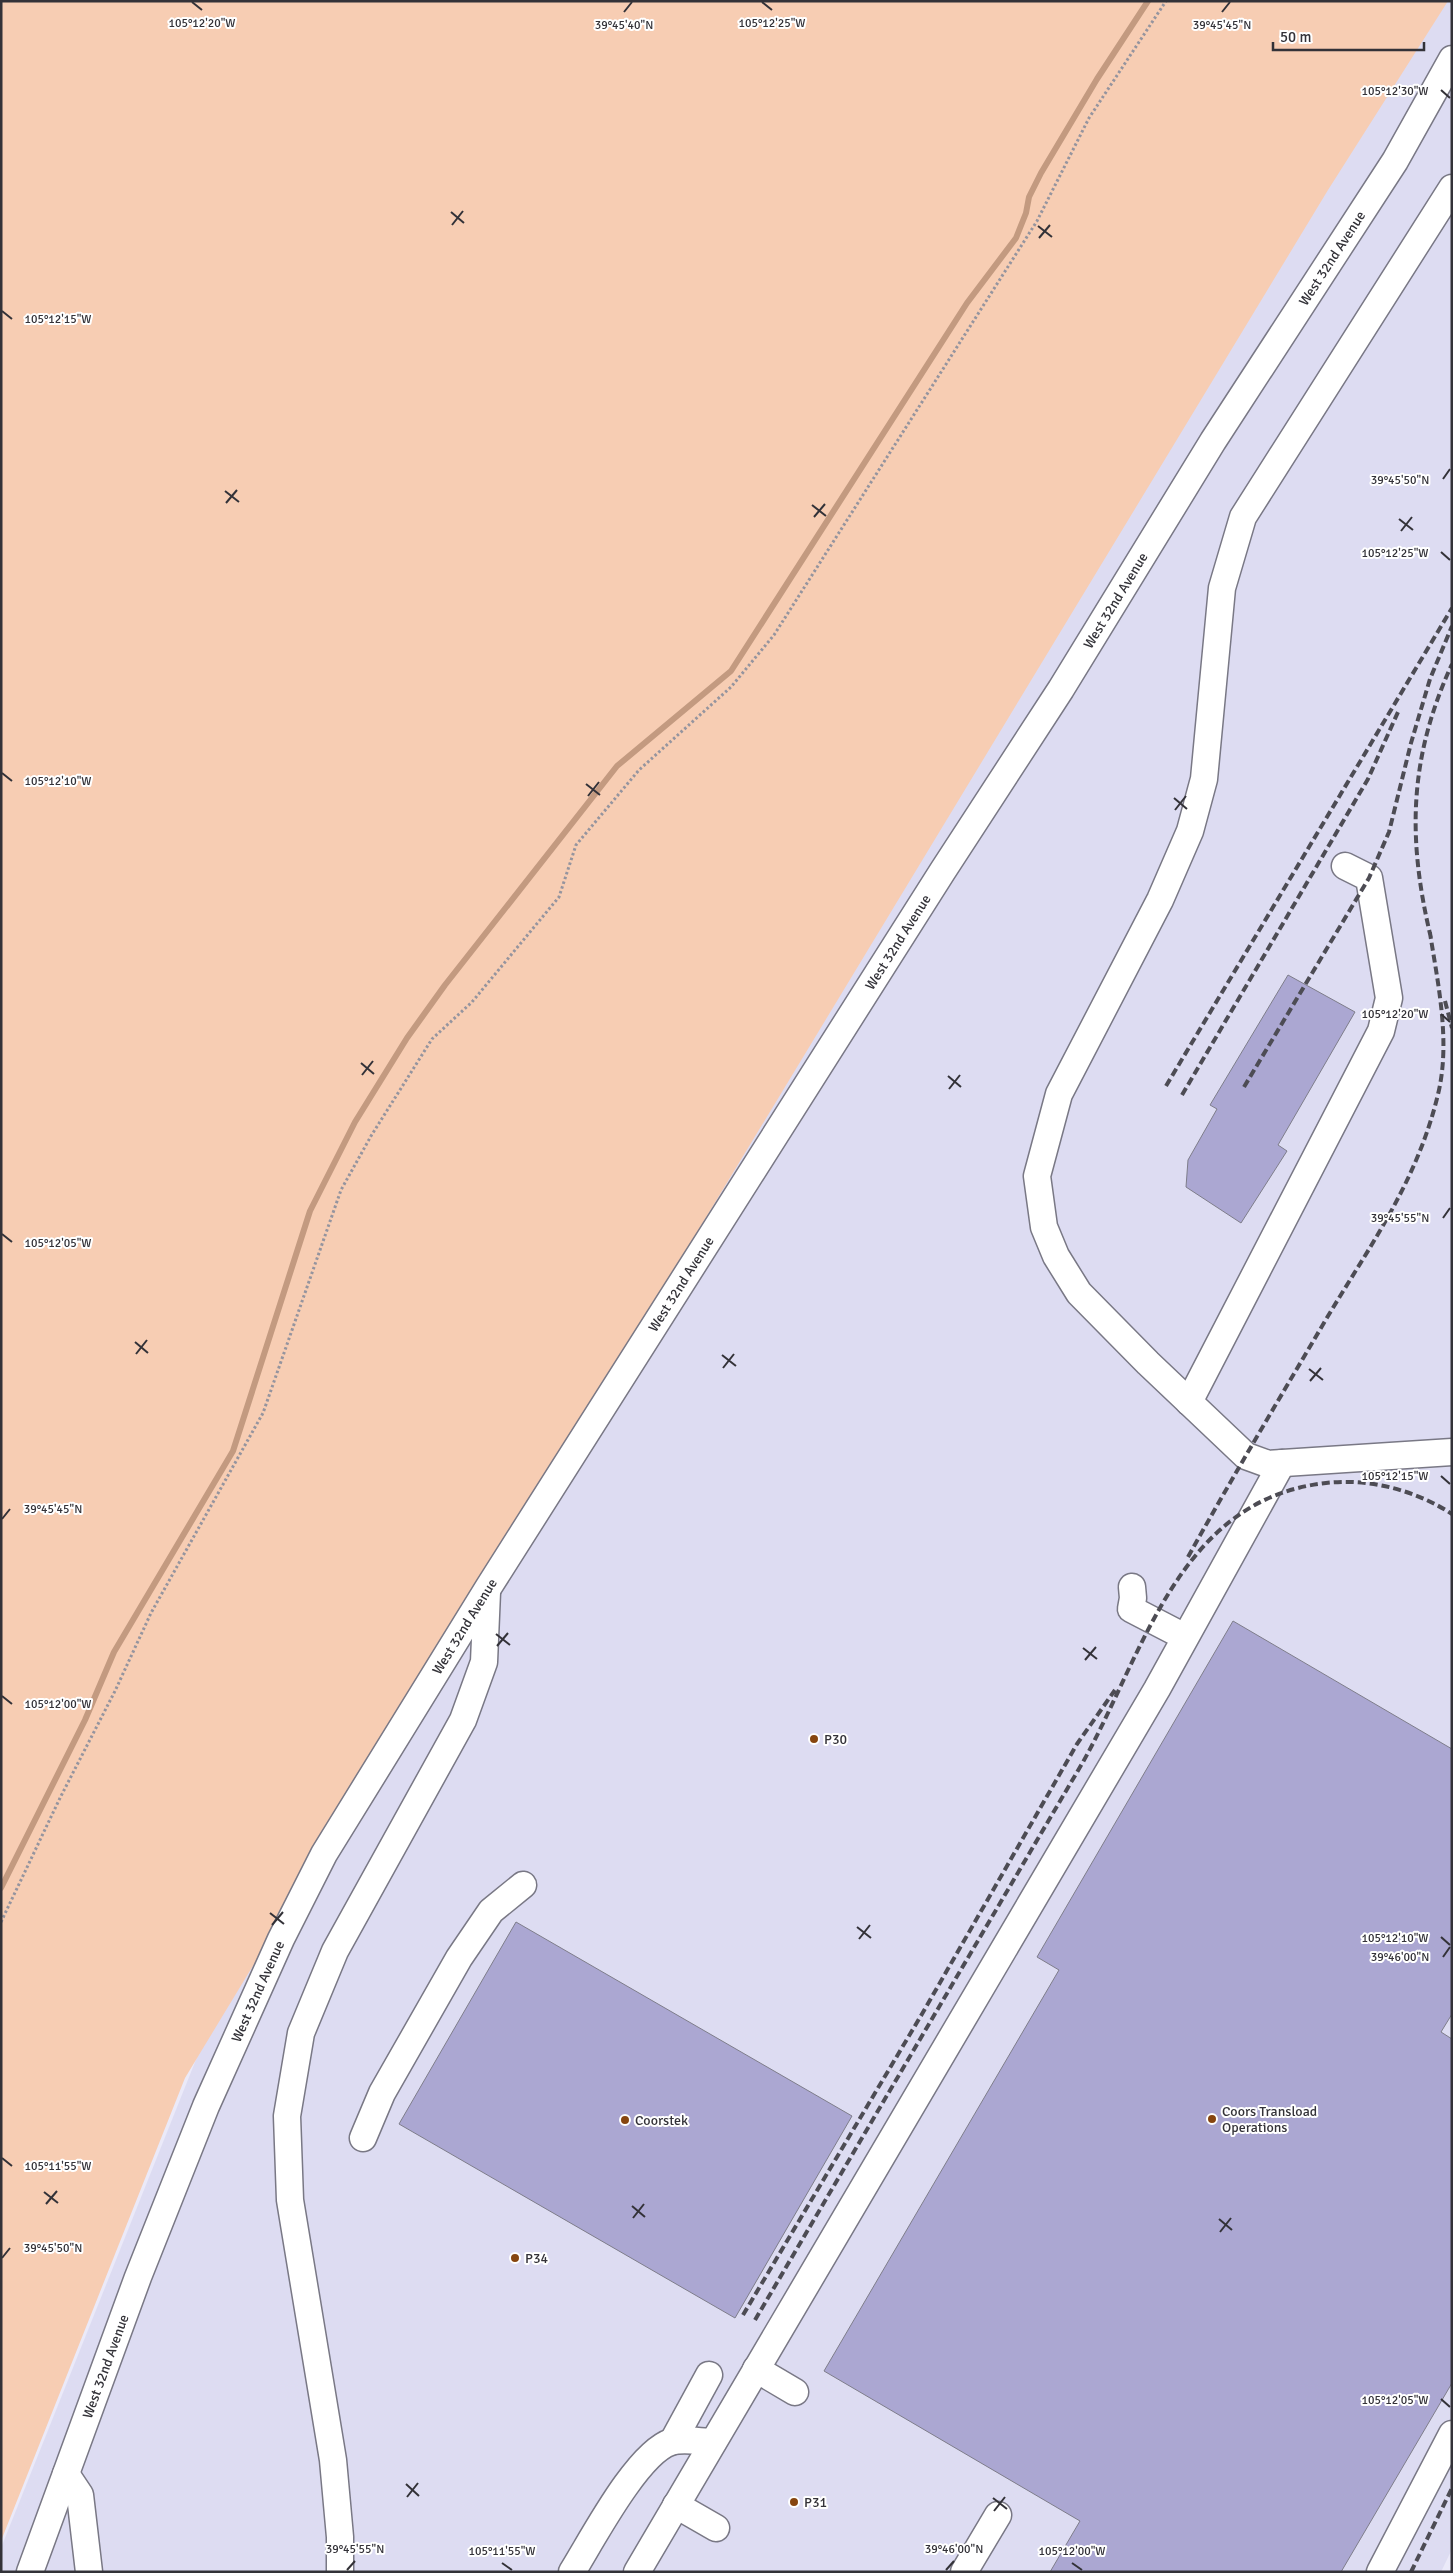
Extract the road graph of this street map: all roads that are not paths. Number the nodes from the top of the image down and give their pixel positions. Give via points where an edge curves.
1 (1452, 59) edge
2 (1452, 188) edge
3 (1345, 866) dead end
4 (1189, 1402) junction
5 (1452, 1452) edge
6 (1282, 1463) junction
7 (488, 1588) junction
8 (1132, 1588) dead end
9 (1185, 1637) junction
10 (524, 1885) dead end
11 (363, 2138) dead end
12 (756, 2369) junction
13 (709, 2376) dead end
14 (795, 2392) dead end
15 (1452, 2434) edge
16 (673, 2441) junction
17 (713, 2442) junction
18 (66, 2474) junction
19 (676, 2506) junction
20 (998, 2515) dead end
21 (716, 2528) dead end
22 (30, 2572) edge
23 (89, 2572) edge
24 (340, 2572) edge
25 (572, 2572) edge
26 (638, 2572) edge
27 (964, 2572) edge
28 (1380, 2572) edge

1 - 7 street, West 32nd Avenue via 1395,161 1213,441 1061,689
2 - 4 street via 1243,516 1222,588 1204,779 1190,831 1160,900 1059,1094 1037,1176 1044,1226 1056,1256 1079,1294
3 - 4 street via 1369,878 1389,998 1381,1031
4 - 6 street via 1246,1456 1261,1463
5 - 6 street
6 - 9 street
7 - 18 street, West 32nd Avenue via 324,1854 281,1939 202,2115
7 - 24 street via 484,1662 463,1720 335,1951 301,2033 287,2116 290,2200 333,2460
8 - 9 street via 1131,1609
9 - 12 street
10 - 11 street via 491,1911 459,1958 382,2093
12 - 14 street
12 - 17 street
13 - 16 street
15 - 28 street
16 - 17 street
16 - 25 street via 663,2445 625,2486
17 - 19 street
18 - 22 street, West 32nd Avenue
18 - 23 street via 80,2495
19 - 21 street
19 - 26 street
20 - 27 street

